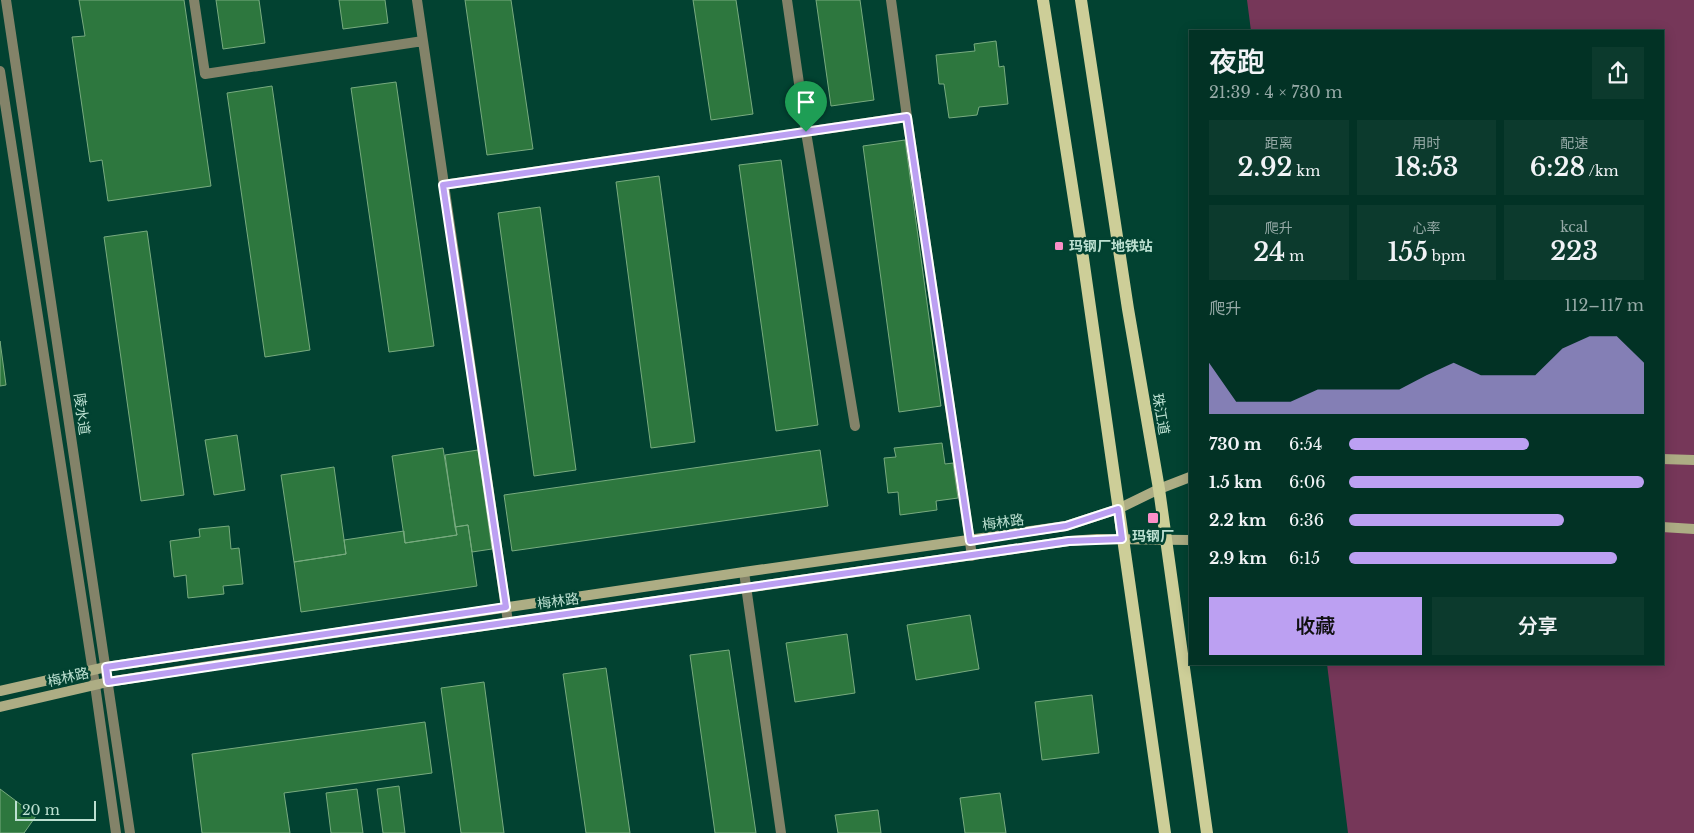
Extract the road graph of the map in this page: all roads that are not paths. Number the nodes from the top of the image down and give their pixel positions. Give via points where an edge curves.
1 (6, 0) edge
2 (194, 0) edge
3 (417, 0) edge
4 (787, 0) edge
5 (891, 0) edge
6 (1043, 0) edge
7 (1081, 0) edge
8 (422, 42) junction
9 (0, 71) edge
10 (907, 117) junction
11 (806, 132) junction
12 (443, 185) junction
13 (856, 426) dead end
14 (1664, 458) edge
15 (1694, 460) edge
16 (1189, 477) edge
17 (1158, 489) junction
18 (1118, 509) junction
19 (1664, 527) edge
20 (1694, 529) edge
21 (1122, 539) junction
22 (1166, 539) junction
23 (1189, 540) edge
24 (970, 541) junction
25 (972, 556) junction
26 (744, 572) junction
27 (745, 588) junction
28 (506, 607) junction
29 (508, 622) junction
30 (106, 667) junction
31 (92, 670) junction
32 (108, 682) junction
33 (95, 685) junction
34 (0, 692) edge
35 (0, 707) edge
36 (116, 833) edge
37 (130, 833) edge
38 (781, 833) edge
39 (1165, 833) edge
40 (1207, 833) edge

1 - 30 street, 陵水道
2 - 8 street via 205,74
3 - 8 street
4 - 11 street
5 - 10 street
6 - 18 main road via 1082,244
7 - 17 main road, 珠江道
8 - 12 street
9 - 31 street, 陵水道
10 - 11 street
10 - 24 street
11 - 12 street
11 - 13 street
12 - 28 street
14 - 15 street
16 - 17 street, 梅林路
17 - 18 street, 梅林路
17 - 22 main road, 珠江道
18 - 21 main road
18 - 24 street, 梅林路 via 1066,526
19 - 20 street
21 - 22 street, 梅林路
21 - 25 street, 梅林路 via 1069,541
21 - 39 main road
22 - 23 street, 梅林路
22 - 40 main road, 珠江道
24 - 25 street
24 - 26 street, 梅林路
25 - 27 street, 梅林路
26 - 27 street
26 - 28 street, 梅林路
27 - 29 street, 梅林路
27 - 38 street
28 - 29 street
28 - 30 street, 梅林路
29 - 32 street, 梅林路
30 - 31 street, 梅林路
30 - 32 street, 陵水道
31 - 33 street, 陵水道
31 - 34 street, 梅林路
32 - 33 street, 梅林路
32 - 37 street, 陵水道
33 - 35 street, 梅林路
33 - 36 street, 陵水道

